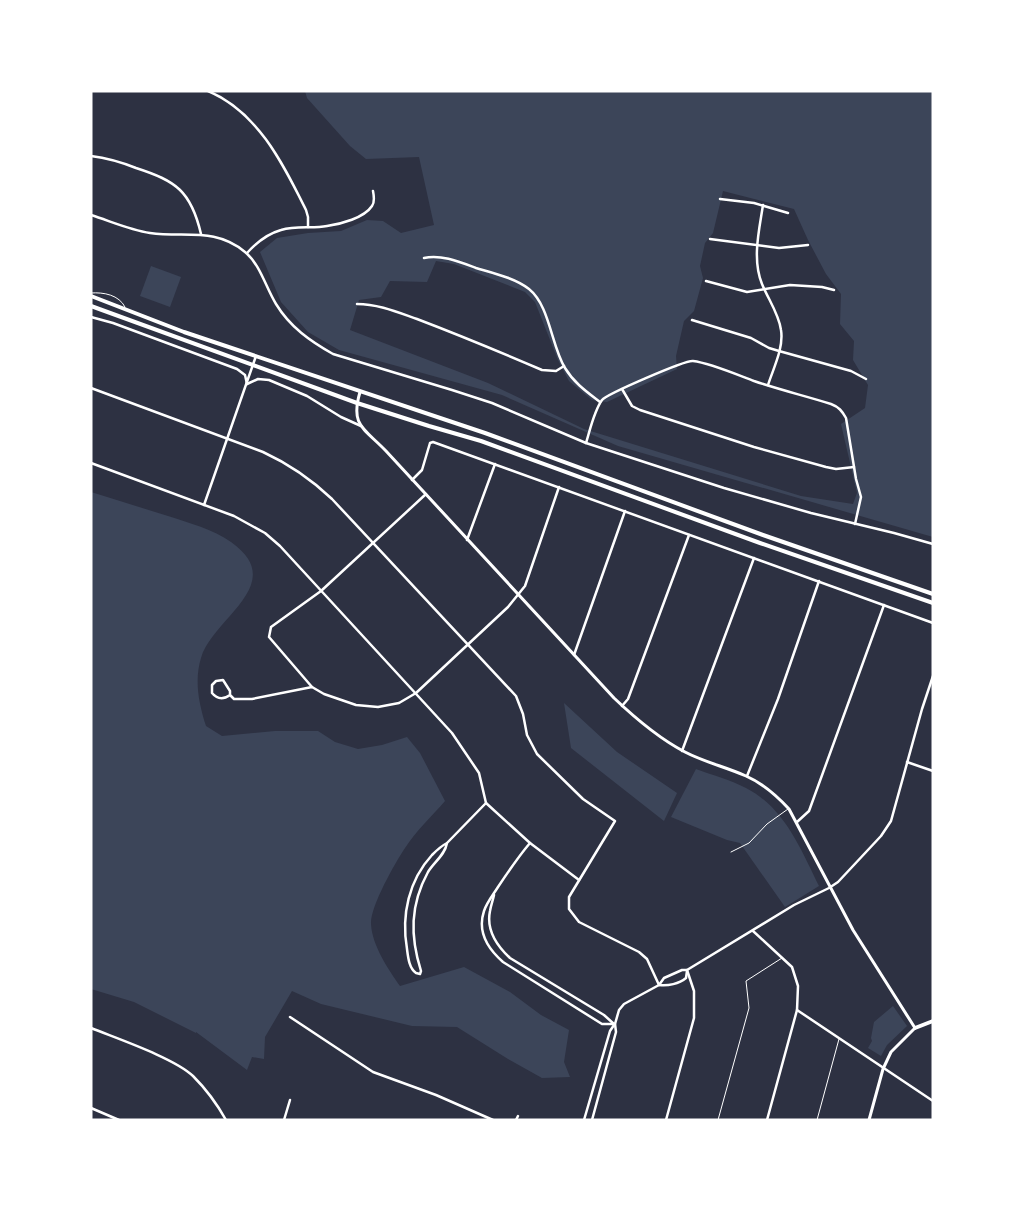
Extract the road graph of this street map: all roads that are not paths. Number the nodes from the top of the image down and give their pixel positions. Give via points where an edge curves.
1 (208, 91) edge
2 (91, 156) edge
3 (373, 191) dead end
4 (720, 199) dead end
5 (763, 205) junction
6 (788, 213) dead end
7 (91, 215) edge
8 (308, 227) junction
9 (201, 234) junction
10 (710, 239) dead end
11 (757, 244) junction
12 (808, 245) dead end
13 (247, 253) junction
14 (424, 258) dead end
15 (706, 280) dead end
16 (764, 290) junction
17 (834, 290) dead end
18 (91, 294) edge
19 (357, 304) dead end
20 (91, 306) edge
21 (127, 310) junction
22 (91, 317) edge
23 (692, 320) dead end
24 (779, 351) junction
25 (256, 356) junction
26 (253, 366) junction
27 (564, 366) junction
28 (866, 379) dead end
29 (246, 384) junction
30 (768, 386) junction
31 (91, 388) edge
32 (622, 389) junction
33 (360, 392) junction
34 (600, 402) junction
35 (357, 403) junction
36 (361, 426) junction
37 (228, 438) junction
38 (586, 443) junction
39 (91, 463) edge
40 (495, 464) junction
41 (854, 467) junction
42 (412, 480) junction
43 (559, 487) junction
44 (426, 494) junction
45 (204, 505) junction
46 (625, 511) junction
47 (855, 524) junction
48 (689, 535) junction
49 (467, 540) junction
50 (373, 543) junction
51 (933, 544) edge
52 (754, 558) junction
53 (819, 581) junction
54 (321, 591) junction
55 (933, 594) edge
56 (519, 595) junction
57 (933, 603) edge
58 (884, 605) junction
59 (933, 623) edge
60 (468, 644) junction
61 (574, 655) junction
62 (933, 676) edge
63 (312, 688) junction
64 (416, 693) junction
65 (230, 695) junction
66 (622, 706) junction
67 (682, 751) junction
68 (907, 762) junction
69 (933, 771) edge
70 (747, 776) junction
71 (486, 803) junction
72 (788, 809) junction
73 (797, 822) junction
74 (447, 843) junction
75 (530, 843) junction
76 (731, 852) dead end
77 (579, 880) junction
78 (829, 888) junction
79 (494, 893) junction
80 (753, 931) junction
81 (405, 937) junction
82 (413, 937) junction
83 (782, 957) junction
84 (687, 970) junction
85 (659, 985) junction
86 (797, 1010) junction
87 (290, 1017) dead end
88 (933, 1021) edge
89 (615, 1024) junction
90 (91, 1028) edge
91 (915, 1028) junction
92 (839, 1039) junction
93 (883, 1069) junction
94 (290, 1100) dead end
95 (933, 1101) edge
96 (91, 1108) edge
97 (518, 1116) dead end
98 (120, 1120) edge
99 (226, 1120) edge
100 (284, 1120) edge
101 (493, 1120) edge
102 (516, 1120) edge
103 (584, 1120) edge
104 (592, 1120) edge
105 (666, 1120) edge
106 (718, 1120) edge
107 (767, 1120) edge
108 (817, 1120) edge
109 (869, 1120) edge

1 - 8 street via 255,125 274,150 306,210
2 - 9 street via 117,161 175,185 197,214
3 - 8 street via 372,206 362,214 327,227
4 - 5 street
5 - 6 street
5 - 11 street
7 - 9 street via 150,233
8 - 13 street via 280,230 266,236
9 - 13 street via 219,237
10 - 11 street
11 - 12 street via 780,248
11 - 16 street via 758,272
13 - 38 street via 287,319 308,339 333,354 492,403
14 - 27 street via 437,257 463,264 528,288 541,306
15 - 16 street via 747,292
16 - 17 street via 790,285
16 - 24 street via 782,330
18 - 21 main road
18 - 21 lane via 103,292 122,302
19 - 27 street via 374,304 542,370 556,371
20 - 26 main road
21 - 25 main road
22 - 29 street via 237,369 245,375
23 - 24 street via 751,338
24 - 28 street via 851,371
24 - 30 street
25 - 26 street
25 - 33 main road
26 - 29 street
26 - 35 main road
27 - 34 street via 579,386
29 - 36 street via 258,379 269,380 308,396
29 - 37 street
30 - 32 street via 693,361
30 - 41 street via 838,406 846,418
31 - 37 street
32 - 34 street
32 - 41 street via 632,406 649,413 754,448 826,467
33 - 35 street
33 - 55 main road via 485,433
34 - 38 street
35 - 36 street via 357,421
35 - 57 main road via 482,441
36 - 42 street
37 - 45 street
37 - 50 street via 298,470 332,499
38 - 47 street via 724,488
39 - 45 street
40 - 42 street via 432,442 422,470
40 - 43 street
40 - 49 street
41 - 47 street via 861,497
42 - 44 street
43 - 46 street
43 - 56 street via 528,579
44 - 49 street
44 - 50 street
45 - 54 street via 234,516 265,533
46 - 48 street
46 - 61 street
47 - 51 street
48 - 52 street
48 - 66 street via 628,700
49 - 56 street
50 - 54 street
50 - 60 street
52 - 53 street
52 - 67 street
53 - 58 street
53 - 70 street
54 - 63 street via 271,627 269,637
54 - 64 street
56 - 60 street
56 - 61 street
58 - 59 street
58 - 73 street via 809,811
60 - 64 street
60 - 77 street via 516,696 527,735 537,754 583,799 615,821
61 - 66 street
62 - 68 street
63 - 64 street via 356,705 378,707 399,703
63 - 65 street via 252,699 234,699
64 - 71 street via 452,733 480,773
65 - 65 street via 222,680 212,685 215,696 226,698
66 - 67 street
67 - 70 street
68 - 69 street
68 - 78 street via 891,821 882,836
70 - 72 street via 777,796
71 - 74 street
71 - 75 street
72 - 73 street
72 - 76 lane via 749,843
73 - 78 street
74 - 81 street via 441,845 428,860 413,885
74 - 82 street via 418,895
75 - 77 street
75 - 79 street
77 - 85 street via 569,896 569,909 573,916 639,952 647,959
78 - 80 street
78 - 91 street
79 - 89 street via 489,912 490,925 499,948
79 - 89 street via 484,910 482,923 484,939 492,952 602,1024
80 - 83 street
80 - 84 street
81 - 82 street
81 - 82 street via 410,966 420,974 422,971
83 - 86 street via 792,968 798,986
83 - 106 lane via 746,981 749,1008
84 - 85 street via 664,978
84 - 85 street via 682,981
84 - 105 street via 694,991 694,1018
85 - 89 street via 624,1004
86 - 92 street
86 - 107 street
87 - 101 street via 374,1072
88 - 91 main road
89 - 103 street via 610,1030
89 - 104 street via 616,1032
90 - 99 street via 169,1061 192,1075 215,1101
91 - 93 street via 893,1049
92 - 93 street
92 - 108 lane
93 - 95 street
93 - 109 street
94 - 100 street
96 - 98 street
97 - 102 street

